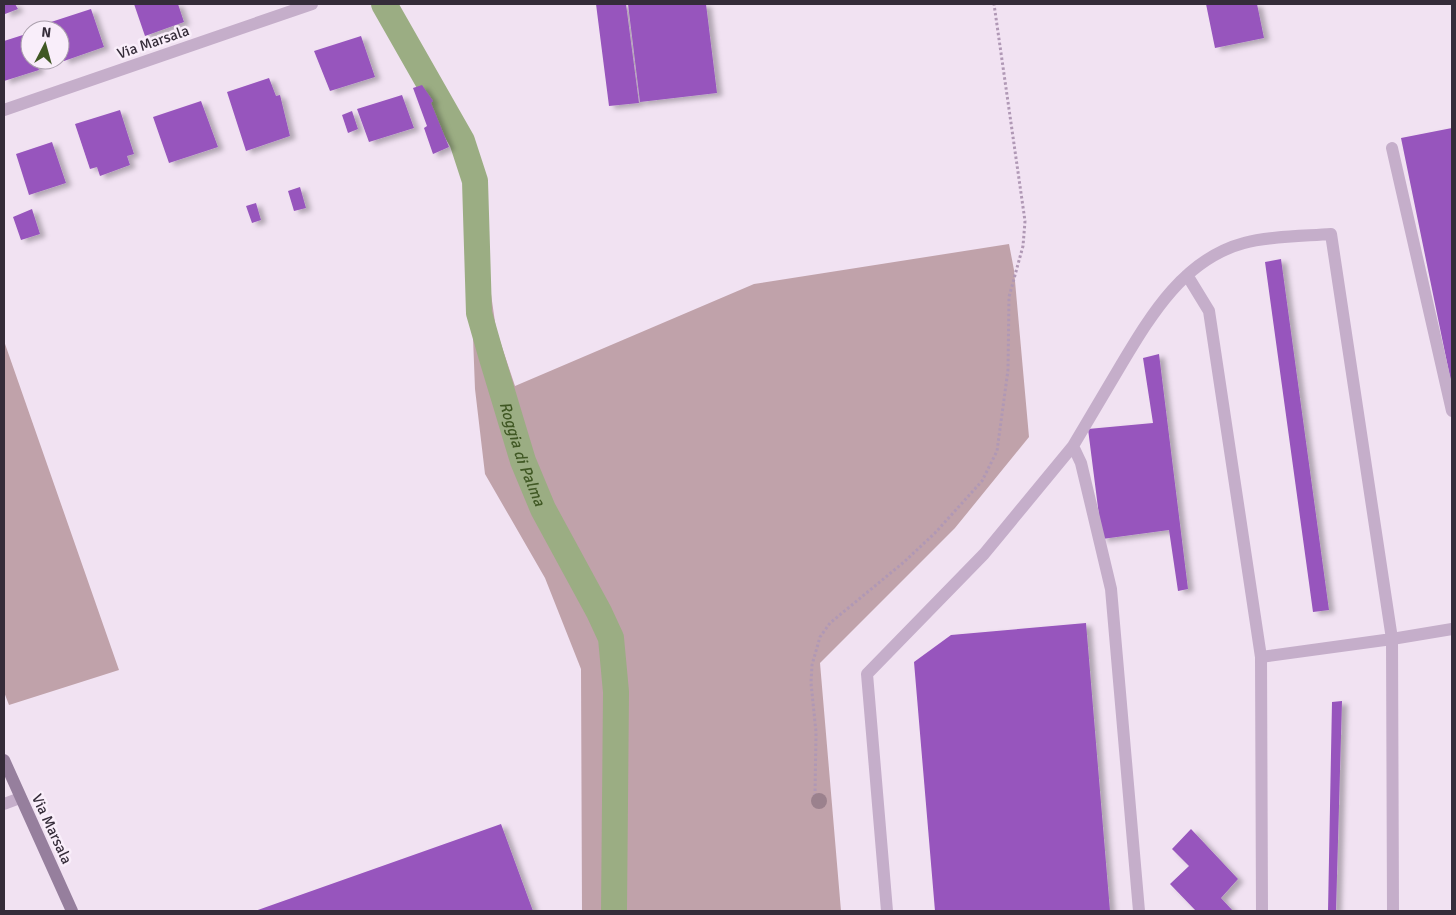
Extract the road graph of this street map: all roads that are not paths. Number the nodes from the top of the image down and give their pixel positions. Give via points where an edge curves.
1 (312, 4) edge
2 (4, 110) edge
3 (1392, 148) dead end
4 (1187, 275) junction
5 (1452, 411) edge
6 (1073, 446) junction
7 (1452, 629) edge
8 (1392, 639) junction
9 (1261, 657) junction
10 (4, 760) edge
11 (20, 798) junction
12 (4, 804) edge
13 (72, 911) edge
14 (887, 911) edge
15 (1139, 911) edge
16 (1262, 911) edge
17 (1393, 911) edge

1 - 2 street, Via Marsala
3 - 5 street
4 - 6 street via 1150,317
4 - 8 street via 1224,250 1246,242 1331,234
4 - 9 street via 1209,311
6 - 14 street via 984,554 867,674
6 - 15 street via 1081,463 1111,589
7 - 8 street
8 - 9 street
8 - 17 street
9 - 16 street
10 - 11 street, Via Marsala
11 - 12 street
11 - 13 street, Via Marsala

